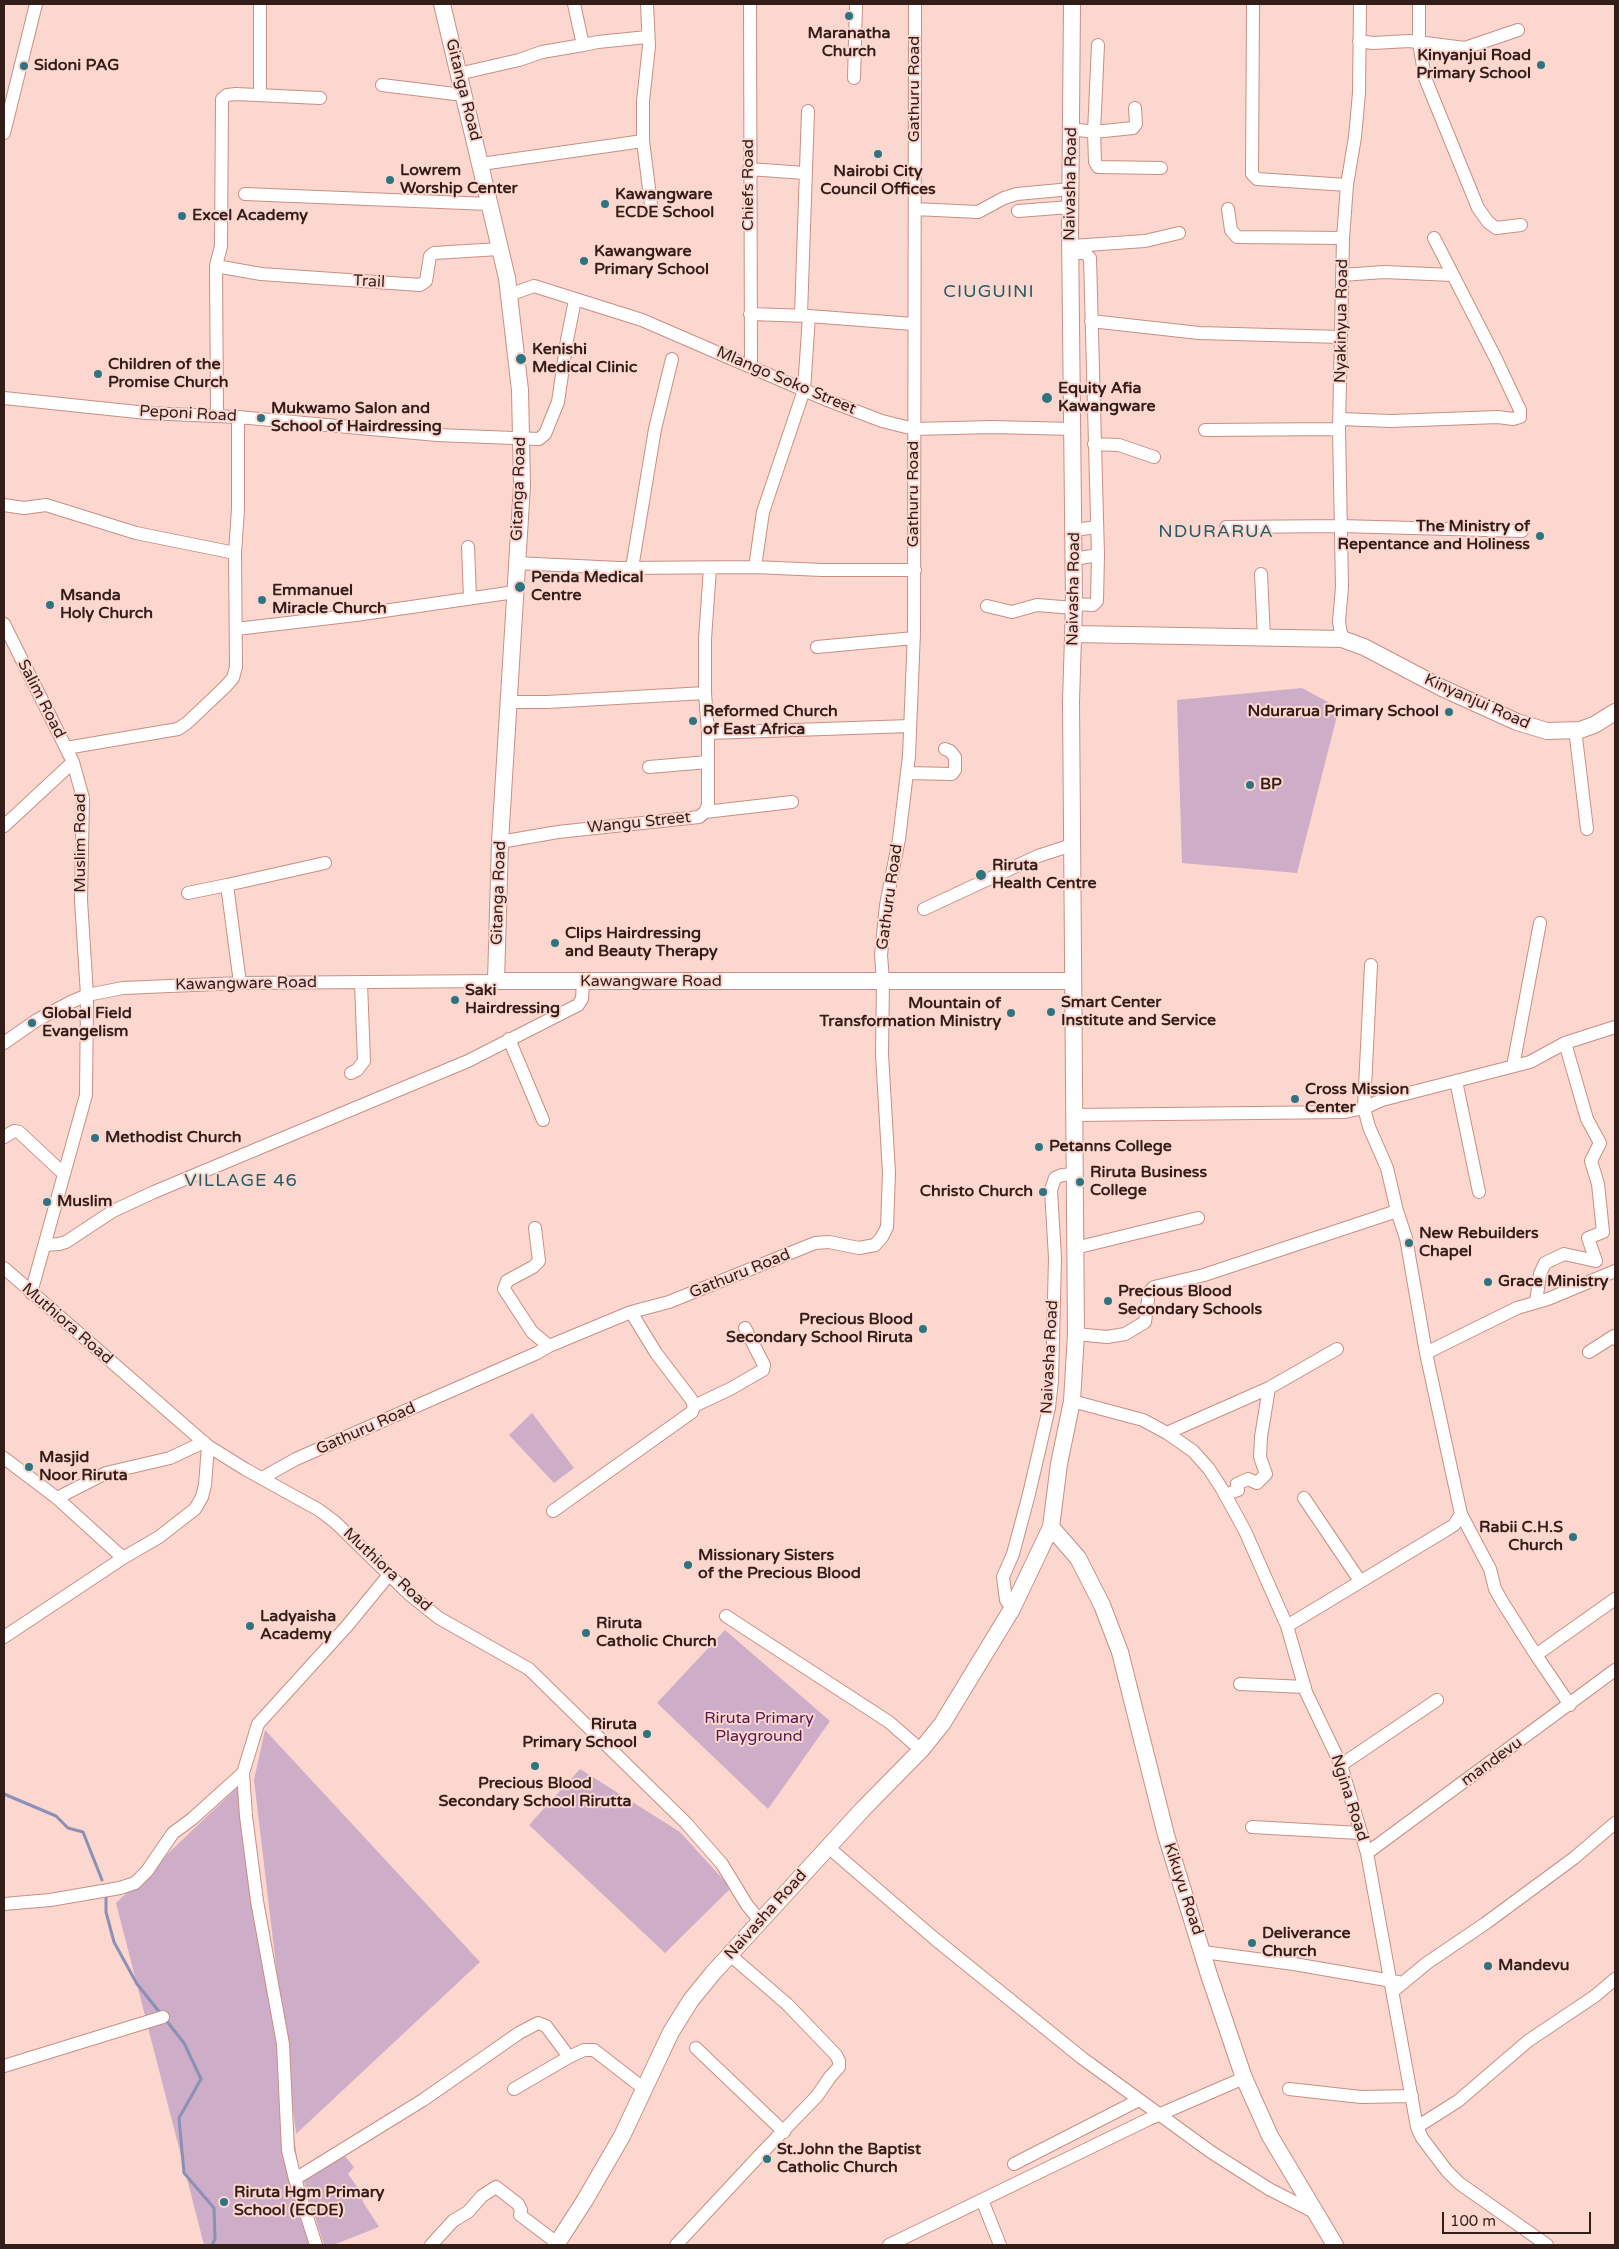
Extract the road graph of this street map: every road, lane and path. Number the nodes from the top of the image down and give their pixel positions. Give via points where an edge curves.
1 (36, 4) edge
2 (260, 4) edge
3 (442, 4) edge
4 (574, 4) edge
5 (647, 4) edge
6 (750, 4) edge
7 (856, 4) edge
8 (915, 4) edge
9 (1072, 4) edge
10 (1253, 4) edge
11 (1360, 4) edge
12 (1419, 4) edge
13 (1518, 30) dead end
14 (647, 37) junction
15 (1359, 41) junction
16 (1419, 43) junction
17 (583, 45) junction
18 (1098, 45) dead end
19 (458, 74) junction
20 (854, 78) dead end
21 (382, 85) dead end
22 (260, 95) junction
23 (463, 95) junction
24 (320, 98) dead end
25 (1135, 108) dead end
26 (808, 111) dead end
27 (6, 115) edge
28 (1072, 130) junction
29 (1094, 132) junction
30 (4, 133) edge
31 (643, 141) junction
32 (481, 164) junction
33 (1161, 168) dead end
34 (748, 169) junction
35 (805, 173) junction
36 (1347, 185) junction
37 (1071, 189) junction
38 (245, 194) dead end
39 (489, 204) junction
40 (1070, 208) junction
41 (915, 209) junction
42 (1228, 209) dead end
43 (1018, 211) dead end
44 (652, 212) dead end
45 (1521, 225) dead end
46 (1179, 233) dead end
47 (1343, 238) junction
48 (1434, 238) dead end
49 (499, 249) junction
50 (1070, 249) junction
51 (216, 266) junction
52 (1342, 275) junction
53 (1452, 275) junction
54 (509, 295) junction
55 (576, 300) junction
56 (1071, 305) junction
57 (1091, 305) junction
58 (750, 314) junction
59 (805, 316) junction
60 (1091, 321) junction
61 (913, 324) junction
62 (1341, 338) junction
63 (1092, 352) junction
64 (1072, 354) junction
65 (672, 359) dead end
66 (751, 367) junction
67 (804, 390) junction
68 (4, 398) edge
69 (1094, 415) junction
70 (217, 416) junction
71 (238, 417) junction
72 (1074, 422) junction
73 (1340, 424) junction
74 (914, 429) junction
75 (1205, 430) dead end
76 (521, 439) junction
77 (1094, 444) junction
78 (1095, 457) junction
79 (1154, 457) dead end
80 (1074, 460) junction
81 (4, 505) edge
82 (1340, 526) junction
83 (1097, 527) junction
84 (1226, 527) dead end
85 (1074, 530) junction
86 (1522, 531) dead end
87 (468, 547) dead end
88 (236, 553) junction
89 (1098, 555) junction
90 (1074, 559) junction
91 (516, 563) junction
92 (756, 567) junction
93 (632, 568) junction
94 (710, 568) junction
95 (915, 570) junction
96 (1261, 574) dead end
97 (515, 592) junction
98 (470, 598) junction
99 (987, 606) dead end
100 (1074, 606) junction
101 (4, 624) edge
102 (236, 629) junction
103 (1074, 634) junction
104 (914, 638) junction
105 (1264, 638) junction
106 (1342, 639) junction
107 (817, 647) dead end
108 (705, 693) junction
109 (509, 702) junction
110 (1615, 712) edge
111 (910, 726) junction
112 (1575, 728) junction
113 (708, 733) junction
114 (66, 748) junction
115 (945, 749) dead end
116 (73, 762) junction
117 (708, 762) junction
118 (649, 767) dead end
119 (907, 773) junction
120 (792, 802) dead end
121 (705, 812) junction
122 (4, 826) edge
123 (1587, 829) dead end
124 (500, 842) junction
125 (1072, 845) junction
126 (325, 863) dead end
127 (227, 885) junction
128 (188, 893) dead end
129 (924, 909) dead end
130 (1540, 923) dead end
131 (1371, 964) dead end
132 (883, 980) junction
133 (496, 981) junction
134 (1072, 981) junction
135 (583, 982) junction
136 (240, 983) junction
137 (361, 983) junction
138 (88, 995) junction
139 (1615, 1027) edge
140 (509, 1039) junction
141 (4, 1043) edge
142 (1565, 1043) junction
143 (1513, 1066) junction
144 (351, 1072) dead end
145 (1456, 1081) junction
146 (1364, 1108) junction
147 (1076, 1115) junction
148 (544, 1120) dead end
149 (4, 1137) edge
150 (64, 1174) junction
151 (1075, 1174) junction
152 (1479, 1192) dead end
153 (1397, 1211) junction
154 (1198, 1218) dead end
155 (536, 1228) dead end
156 (45, 1245) junction
157 (1075, 1253) junction
158 (1054, 1258) junction
159 (4, 1268) edge
160 (1615, 1270) edge
161 (31, 1293) junction
162 (1536, 1302) junction
163 (631, 1312) junction
164 (746, 1328) dead end
165 (1076, 1334) junction
166 (1615, 1339) edge
167 (549, 1346) junction
168 (1337, 1348) dead end
169 (1589, 1352) dead end
170 (1426, 1353) junction
171 (1269, 1388) junction
172 (1072, 1401) junction
173 (694, 1406) junction
174 (1167, 1433) junction
175 (206, 1444) junction
176 (4, 1458) edge
177 (262, 1478) junction
178 (1225, 1495) junction
179 (57, 1498) junction
180 (1304, 1498) dead end
181 (553, 1511) dead end
182 (1461, 1514) junction
183 (1052, 1528) junction
184 (123, 1558) junction
185 (388, 1576) junction
186 (1360, 1581) junction
187 (1615, 1599) edge
188 (1012, 1609) junction
189 (726, 1616) dead end
190 (1287, 1626) junction
191 (4, 1637) edge
192 (1536, 1655) junction
193 (1615, 1670) edge
194 (1240, 1684) dead end
195 (1305, 1687) junction
196 (1437, 1700) dead end
197 (1570, 1705) junction
198 (921, 1750) junction
199 (1341, 1765) junction
200 (243, 1773) junction
201 (1615, 1823) edge
202 (1252, 1827) dead end
203 (1360, 1833) junction
204 (828, 1847) junction
205 (1367, 1853) junction
206 (4, 1904) edge
207 (761, 1922) junction
208 (1203, 1952) junction
209 (730, 1956) junction
210 (1615, 1980) edge
211 (1395, 1985) junction
212 (163, 2017) dead end
213 (696, 2048) dead end
214 (569, 2057) junction
215 (4, 2066) edge
216 (1244, 2078) junction
217 (643, 2088) junction
218 (514, 2089) dead end
219 (1288, 2089) dead end
220 (1412, 2096) junction
221 (1139, 2100) junction
222 (1159, 2115) junction
223 (1417, 2127) junction
224 (784, 2132) junction
225 (1014, 2164) dead end
226 (295, 2179) junction
227 (982, 2200) junction
228 (1314, 2212) junction
229 (557, 2244) edge
230 (316, 2245) edge
231 (431, 2245) edge
232 (676, 2245) edge
233 (888, 2245) edge
234 (1000, 2245) edge
235 (1336, 2245) edge
236 (1547, 2245) edge

1 - 27 street
2 - 22 street
3 - 19 main road, Gitanga Road
4 - 17 street
5 - 14 street
6 - 34 street, Chiefs Road
7 - 20 street
8 - 41 street, Gathuru Road
9 - 28 main road, Naivasha Road
10 - 36 street via 1252,174 1257,179
11 - 15 street, Nyakinyua Road
12 - 16 street
13 - 16 street via 1465,48
14 - 17 street
14 - 31 street
15 - 16 street
15 - 36 street, Nyakinyua Road via 1359,93
16 - 45 street via 1425,78 1478,208 1496,228
17 - 19 street
18 - 29 street
19 - 23 main road, Gitanga Road
21 - 23 street
22 - 24 street
22 - 51 street via 231,94 222,99 221,246
23 - 32 main road, Gitanga Road
25 - 29 street via 1136,124 1133,128
26 - 35 street
27 - 30 street
28 - 29 street
28 - 37 main road, Naivasha Road
29 - 33 street via 1098,167
31 - 32 street
31 - 44 street
32 - 39 main road, Gitanga Road
34 - 35 street
34 - 58 street, Chiefs Road
35 - 59 street
36 - 47 street, Nyakinyua Road
37 - 40 main road, Naivasha Road
37 - 41 street via 1017,194 978,212
38 - 39 street
39 - 49 main road, Gitanga Road
40 - 43 street
40 - 50 main road, Naivasha Road
41 - 61 street, Gathuru Road
42 - 47 street via 1231,230 1237,237
46 - 50 street via 1145,241
47 - 52 street, Nyakinyua Road
48 - 53 street
49 - 51 street, Trail via 434,253 430,256 426,282 420,285 260,274
49 - 54 main road, Gitanga Road
50 - 56 main road, Naivasha Road
50 - 57 street via 1085,253 1090,258
51 - 70 street
52 - 53 street via 1384,272
52 - 62 street, Nyakinyua Road
53 - 73 street via 1520,410 1520,417
54 - 55 street, Mlango Soko Street via 534,286
54 - 76 main road, Gitanga Road via 520,390
55 - 66 street, Mlango Soko Street via 642,320
55 - 76 street, Peponi Road via 552,421 540,440
56 - 57 street
56 - 64 main road, Naivasha Road
57 - 60 street
58 - 59 street
58 - 66 street, Chiefs Road
59 - 61 street
59 - 67 street
60 - 62 street via 1198,333
60 - 63 street
61 - 74 street, Gathuru Road
62 - 73 street, Nyakinyua Road
63 - 64 street
63 - 69 street
64 - 72 main road, Naivasha Road
65 - 93 street via 655,429
66 - 67 street, Mlango Soko Street
67 - 74 street, Mlango Soko Street via 882,422
67 - 92 street via 763,512
68 - 70 street, Peponi Road
69 - 72 street, Mlango Soko Street
69 - 77 street
70 - 71 street, Peponi Road
71 - 76 street, Peponi Road via 437,436
71 - 88 street
72 - 74 street, Mlango Soko Street
72 - 80 main road, Naivasha Road
73 - 75 street
73 - 82 street, Nyakinyua Road
74 - 95 street, Gathuru Road
76 - 91 main road, Gitanga Road via 522,485
77 - 78 street
77 - 79 street via 1119,445
78 - 80 street
78 - 83 street
80 - 85 main road, Naivasha Road
81 - 88 street via 24,508 46,505 136,533
82 - 84 street
82 - 86 street
82 - 106 street, Nyakinyua Road via 1342,587 1339,622
83 - 85 street
83 - 89 street
85 - 90 main road, Naivasha Road
87 - 98 street
88 - 102 street
89 - 90 street
89 - 100 street via 1097,602
90 - 100 main road, Naivasha Road
91 - 93 street
91 - 97 main road, Gitanga Road
92 - 94 street
92 - 95 street
93 - 94 street
94 - 108 street, Wangu Street
95 - 104 street, Gathuru Road
96 - 105 street
97 - 98 street
97 - 109 main road, Gitanga Road
98 - 102 street
99 - 100 street via 1012,612 1037,606
100 - 103 main road, Naivasha Road
101 - 114 street, Salim Road
102 - 114 street via 233,678 187,723 169,731
103 - 105 main road, Kinyanjui Road
103 - 125 main road, Naivasha Road
104 - 107 street
104 - 111 street, Gathuru Road
105 - 106 main road, Kinyanjui Road
106 - 112 main road, Kinyanjui Road via 1517,722 1547,731
108 - 109 street
108 - 113 street, Wangu Street
109 - 124 main road, Gitanga Road
110 - 112 main road, Kinyanjui Road via 1594,725 1580,730
111 - 113 street
111 - 119 street, Gathuru Road
112 - 123 street
113 - 117 street, Wangu Street
114 - 116 street, Muslim Road
115 - 119 street via 950,750 954,757 955,770 952,774
116 - 122 street
116 - 138 street, Muslim Road via 83,798 81,900
117 - 118 street
117 - 121 street, Wangu Street via 708,805
119 - 132 street, Gathuru Road via 883,930
120 - 121 street
121 - 124 street, Wangu Street via 689,819 558,832
124 - 133 main road, Gitanga Road
125 - 129 street via 1038,856
125 - 134 main road, Naivasha Road
126 - 127 street
127 - 128 street
127 - 136 street
130 - 143 street
131 - 146 street
132 - 134 main road, Kawangware Road
132 - 135 main road, Kawangware Road
132 - 163 street, Gathuru Road via 882,1054 889,1173 887,1227 882,1237 875,1245 860,1248 829,1242 815,1244 669,1302
133 - 135 main road, Kawangware Road
133 - 137 street, Kawangware Road
134 - 147 main road, Naivasha Road
135 - 140 street via 582,999 578,1005
136 - 137 street, Kawangware Road
136 - 138 street, Kawangware Road via 150,986
137 - 144 street via 364,1061
138 - 141 street, Kawangware Road via 37,1020
138 - 150 street, Muslim Road via 86,1095
139 - 142 street
140 - 148 street
140 - 156 street via 468,1061 154,1192 113,1211 66,1242
142 - 143 street via 1530,1062
142 - 162 street via 1587,1119 1600,1143 1591,1161 1598,1184 1603,1232 1588,1238 1596,1261 1564,1254 1545,1263
143 - 145 street
145 - 146 street via 1382,1100
145 - 152 street
146 - 147 street via 1345,1112
146 - 153 street via 1387,1168
147 - 151 main road, Naivasha Road
149 - 150 street via 14,1131 19,1132
150 - 156 street, Muslim Road
151 - 157 main road, Naivasha Road
151 - 158 street, Naivasha Road via 1055,1178 1052,1190
153 - 165 street via 1204,1275 1154,1287 1149,1292 1145,1322 1124,1334 1107,1337
153 - 170 street via 1406,1238
154 - 157 street
155 - 167 street via 539,1260 533,1267 507,1281 504,1289 532,1332
156 - 161 street, Muslim Road
157 - 158 street
157 - 165 main road, Naivasha Road
158 - 188 street, Naivasha Road via 1049,1408 1015,1546 1003,1577 1006,1600
159 - 161 street, Muthiora Road
160 - 162 street
161 - 175 street, Muthiora Road
162 - 170 street via 1517,1308
163 - 167 street, Gathuru Road
163 - 173 street
164 - 173 street via 764,1365 763,1370
165 - 172 main road, Naivasha Road
166 - 169 street via 1614,1336
167 - 177 street, Gathuru Road via 296,1459
168 - 171 street
170 - 182 street
171 - 174 street
171 - 178 street via 1260,1457 1266,1474 1257,1482 1248,1479 1237,1484 1238,1490
172 - 174 street, Ngina Road via 1143,1420
172 - 183 main road, Naivasha Road via 1059,1464
173 - 181 street via 682,1420
174 - 178 street, Ngina Road via 1193,1450
175 - 177 street, Muthiora Road
175 - 179 street via 170,1458 106,1473
175 - 184 street via 205,1485 195,1509 159,1537
176 - 179 street
177 - 185 street, Muthiora Road via 320,1510
178 - 190 street, Ngina Road
179 - 184 street
180 - 186 street
182 - 186 street via 1454,1525
182 - 192 street via 1490,1569 1495,1589
183 - 188 main road, Naivasha Road
183 - 208 main road, Kikuyu Road via 1078,1558 1102,1605 1120,1652 1166,1834
184 - 191 street
185 - 200 street via 258,1724
185 - 207 street, Muthiora Road via 439,1618 529,1669 686,1823 722,1864
186 - 190 street
187 - 192 street
188 - 198 main road, Naivasha Road via 942,1724
189 - 198 street via 889,1722
190 - 195 street, Ngina Road
192 - 197 street
193 - 197 street, mandevu
194 - 195 street
195 - 199 street, Ngina Road
196 - 199 street
197 - 205 street, mandevu
198 - 204 main road, Naivasha Road
199 - 203 street, Ngina Road
200 - 206 street via 173,1833 135,1883 50,1900
200 - 226 street via 257,1900 283,2044 288,2150
201 - 211 street via 1574,1858 1486,1923
202 - 203 street
203 - 205 street, Ngina Road
204 - 207 main road, Naivasha Road
204 - 221 street via 1039,2024
205 - 211 street, Ngina Road
207 - 209 main road, Naivasha Road
208 - 211 street via 1268,1960
208 - 216 main road, Kikuyu Road
209 - 217 main road, Naivasha Road via 692,2000 671,2032
209 - 224 street via 787,2004 839,2061 839,2067 817,2096
210 - 223 street via 1528,2041 1458,2101
211 - 220 street, Ngina Road
212 - 215 street
213 - 224 street
214 - 217 street via 584,2050 594,2050
214 - 218 street
214 - 226 street via 546,2026 534,2024 436,2093
216 - 222 street
216 - 228 main road, Kikuyu Road via 1270,2136
217 - 229 main road, Naivasha Road via 622,2136
219 - 220 street via 1360,2097
220 - 223 street, Ngina Road
221 - 222 street
221 - 225 street
222 - 227 street
222 - 228 street via 1269,2189
223 - 236 street, Ngina Road via 1422,2138 1459,2183
224 - 232 street
226 - 230 street
227 - 233 street
227 - 234 street
228 - 235 main road, Kikuyu Road
229 - 231 street via 520,2215 518,2204 496,2187 482,2196

